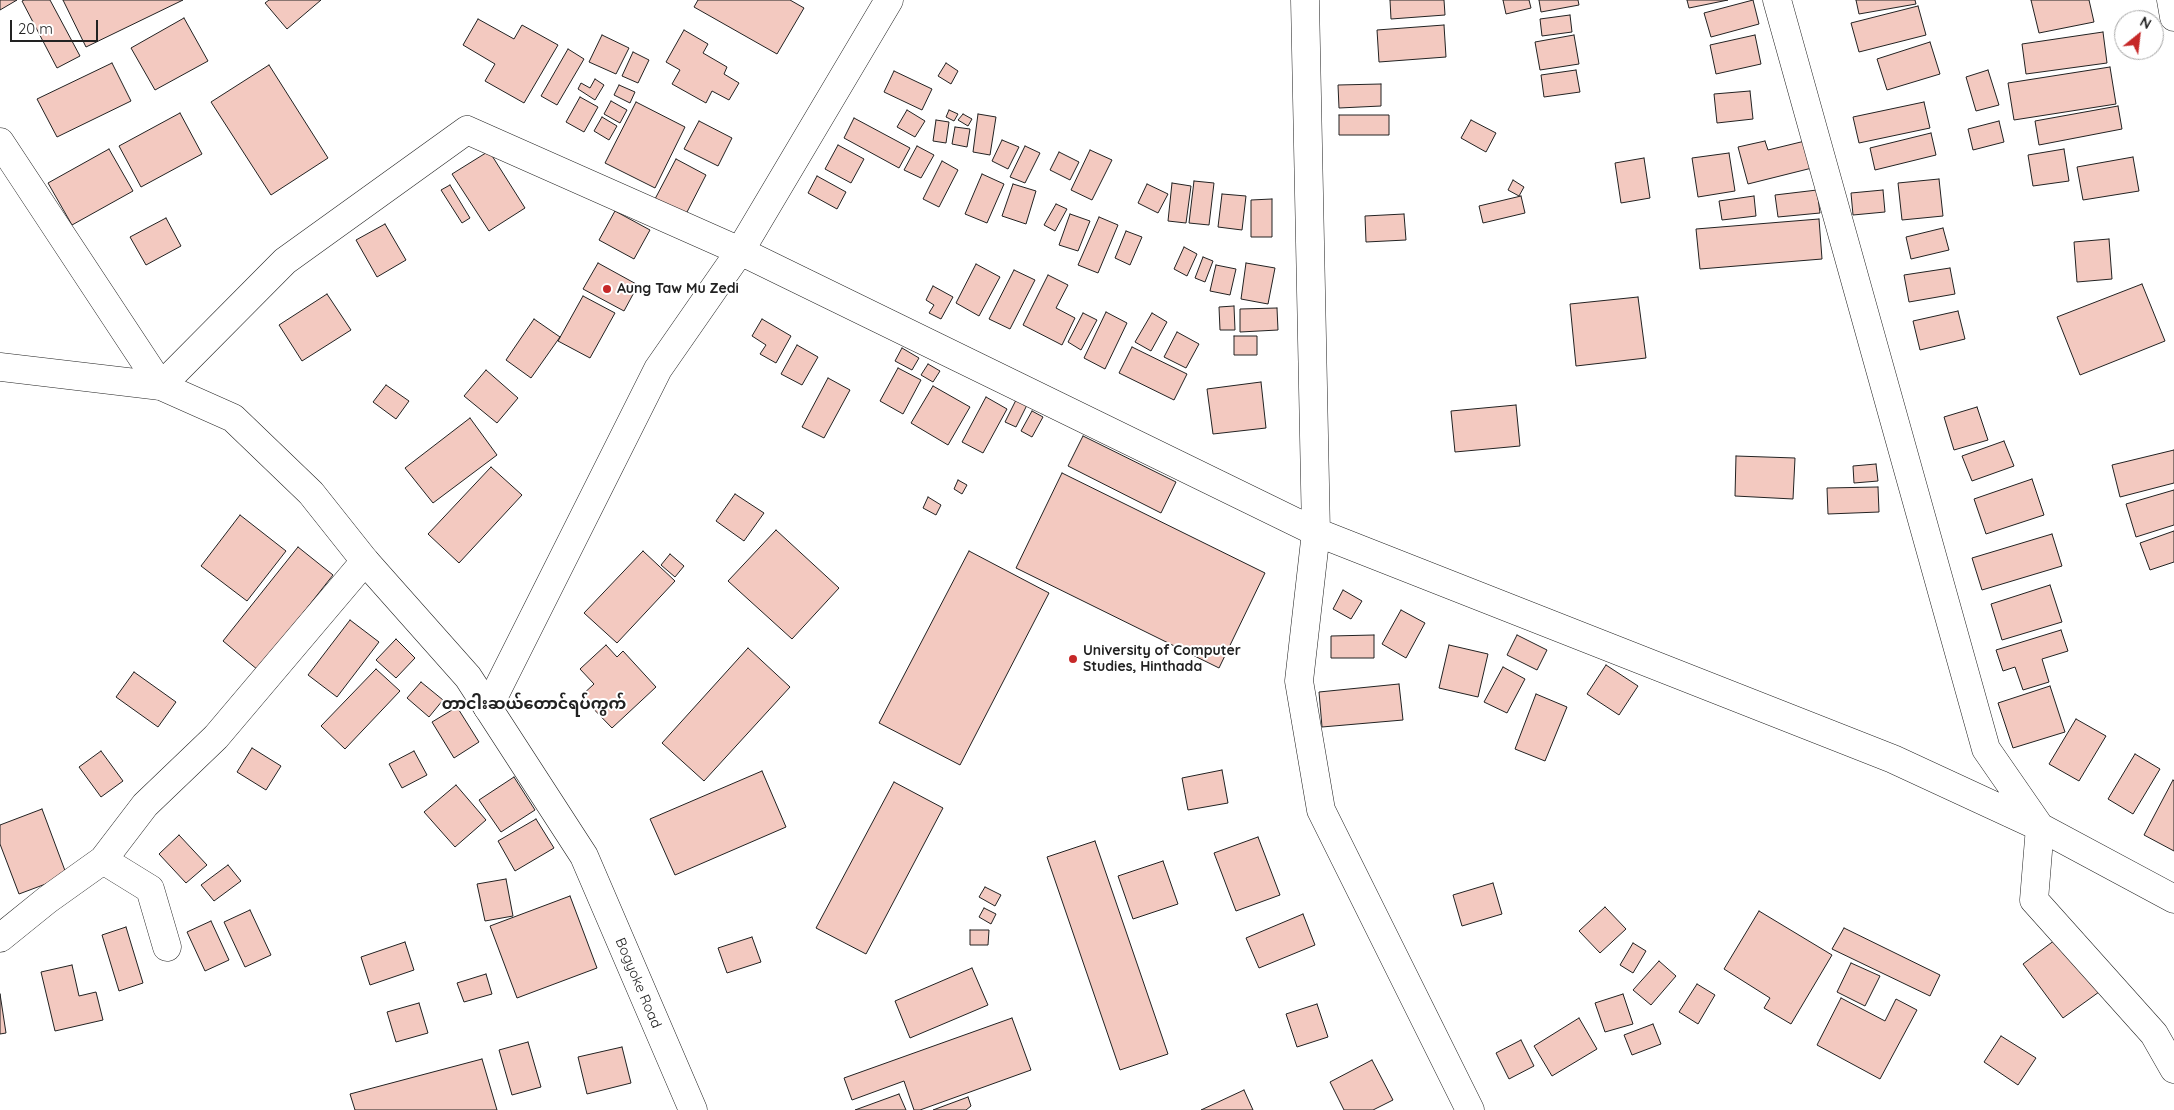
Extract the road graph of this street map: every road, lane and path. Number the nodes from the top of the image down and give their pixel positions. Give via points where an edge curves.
1 (889, 0) edge
2 (1305, 0) edge
3 (1777, 0) edge
4 (2171, 0) edge
5 (2174, 18) edge
6 (0, 142) edge
7 (740, 251) junction
8 (0, 367) edge
9 (161, 386) junction
10 (1316, 532) junction
11 (365, 562) junction
12 (488, 708) junction
13 (2040, 827) junction
14 (103, 860) junction
15 (2174, 899) edge
16 (0, 938) edge
17 (167, 947) dead end
18 (2174, 1069) edge
19 (693, 1110) edge
20 (1470, 1110) edge

1 - 7 street
2 - 10 street
3 - 13 street via 1986,750
4 - 5 street
6 - 9 street
7 - 9 street via 468,130 285,261
7 - 10 street
7 - 12 street via 658,369
8 - 9 street, Bogyoke Road
9 - 11 street, Bogyoke Road via 234,418 312,493
10 - 13 street via 1893,759
10 - 20 street via 1299,681 1321,810
11 - 12 street, Bogyoke Road via 468,677
11 - 14 street via 216,737 145,805
12 - 19 street, Bogyoke Road via 584,856
13 - 15 street
13 - 18 street via 2034,900 2154,1034
14 - 16 street
14 - 17 street via 150,889

